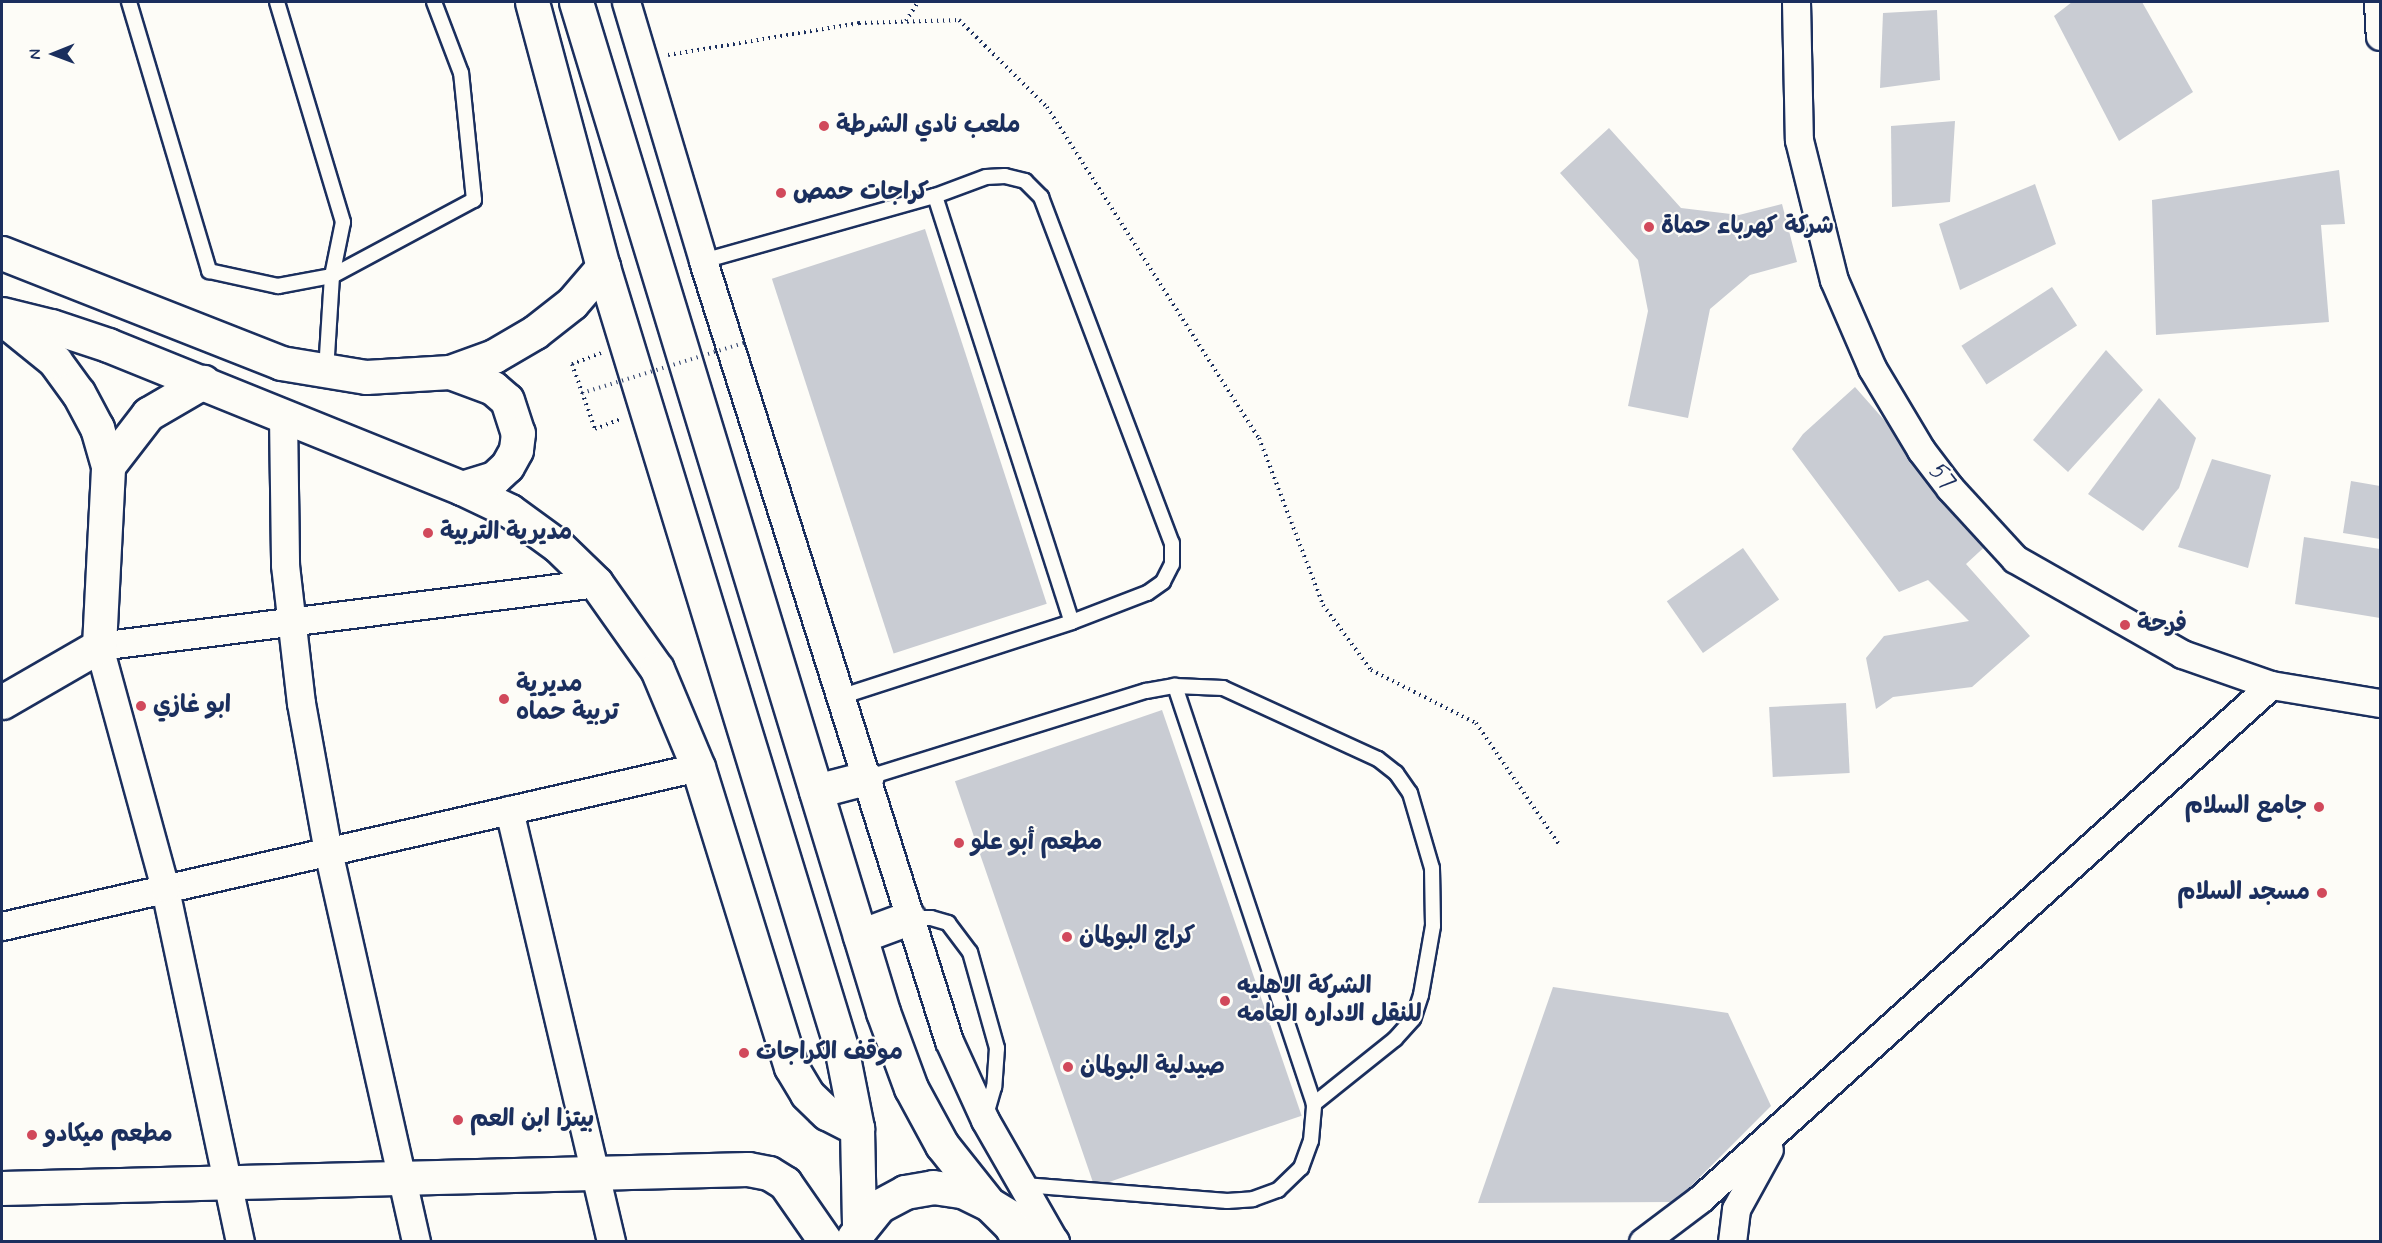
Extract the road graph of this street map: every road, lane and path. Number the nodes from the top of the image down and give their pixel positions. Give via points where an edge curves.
1 (129, 2) edge
2 (277, 2) edge
3 (434, 2) edge
4 (532, 2) edge
5 (576, 2) edge
6 (626, 2) edge
7 (918, 2) edge
8 (1796, 2) edge
9 (2378, 2) edge
10 (906, 22) junction
11 (2380, 36) edge
12 (643, 59) junction
13 (935, 196) junction
14 (2, 253) edge
15 (703, 261) junction
16 (603, 267) junction
17 (332, 276) junction
18 (2, 316) edge
19 (747, 342) dead end
20 (572, 364) dead end
21 (450, 372) junction
22 (326, 373) junction
23 (203, 382) junction
24 (582, 393) junction
25 (283, 416) junction
26 (595, 429) dead end
27 (108, 465) junction
28 (462, 488) junction
29 (596, 583) junction
30 (290, 621) junction
31 (1072, 622) junction
32 (99, 646) junction
33 (2271, 685) junction
34 (1175, 686) junction
35 (840, 697) junction
36 (2, 702) edge
37 (2380, 703) edge
38 (698, 767) junction
39 (866, 778) junction
40 (816, 791) junction
41 (509, 810) junction
42 (1558, 844) dead end
43 (328, 851) junction
44 (165, 888) junction
45 (909, 918) junction
46 (2, 926) edge
47 (860, 936) junction
48 (1314, 1104) junction
49 (985, 1120) junction
50 (1786, 1122) junction
51 (857, 1128) junction
52 (596, 1172) junction
53 (402, 1178) junction
54 (227, 1181) junction
55 (1024, 1185) junction
56 (2, 1188) edge
57 (989, 1204) junction
58 (855, 1234) edge
59 (240, 1242) edge
60 (416, 1242) edge
61 (611, 1242) edge
62 (826, 1242) edge
63 (1019, 1242) edge
64 (1053, 1242) edge
65 (1643, 1242) edge
66 (1732, 1242) edge

1 - 17 lane via 209,271 278,286
2 - 17 lane via 343,222
3 - 17 lane via 461,73 474,200
4 - 16 main road
5 - 40 main road
6 - 12 street
7 - 10 path
8 - 33 street, 57 via 1799,140 1819,234 1851,324 1872,368 1921,450 2015,559 2182,654
9 - 11 street
10 - 12 path via 859,23
10 - 42 path via 959,20 1047,107 1259,438 1323,605 1371,670 1476,723
12 - 15 street
13 - 15 lane
13 - 31 lane
13 - 31 lane via 986,177 1005,176 1025,182 1041,197 1172,543 1172,564 1163,582 1147,593
14 - 22 main road via 281,363
15 - 35 street
16 - 21 main road via 572,303 535,332 494,356
16 - 51 main road via 813,949 841,1047
17 - 22 lane
18 - 23 main road via 51,326
18 - 27 main road via 55,361 78,393 97,428
19 - 24 path, bridge
20 - 24 path
21 - 22 main road via 366,377
21 - 28 main road via 493,388 507,400 518,433 516,450 507,466 494,478
23 - 25 main road
23 - 27 main road via 148,414
24 - 26 path
25 - 28 main road
25 - 30 street
27 - 32 main road
28 - 29 main road via 510,511 558,546
29 - 30 street
29 - 38 main road via 657,669
30 - 32 street
30 - 43 street
31 - 35 lane
32 - 36 main road
32 - 44 street
33 - 37 street, 57
33 - 50 street
34 - 39 lane via 1135,694
34 - 48 lane
34 - 48 lane via 1223,688 1263,703 1378,759 1396,773 1410,793 1432,868 1434,895 1421,995 1413,1019 1395,1040
35 - 39 street
38 - 41 street
38 - 51 main road via 791,1067 814,1101
39 - 40 main road
39 - 45 street
40 - 47 main road
41 - 43 street
41 - 52 street
43 - 44 street
43 - 53 street
44 - 46 street
44 - 54 street
45 - 47 main road
45 - 49 street via 949,1041
45 - 49 lane via 948,923 970,952 997,1048 994,1087
47 - 57 main road via 911,1088 942,1145
48 - 55 lane via 1311,1141 1301,1168 1278,1190 1253,1199 1227,1201
49 - 55 street
50 - 65 street via 1700,1200
50 - 66 street via 1742,1193 1732,1225
51 - 58 main road
52 - 53 main road
52 - 61 street
52 - 62 main road via 748,1169 769,1173 785,1183
53 - 54 main road
53 - 60 street
54 - 56 main road
54 - 59 street
55 - 64 street
57 - 58 main road via 962,1191 933,1187 905,1192 879,1206
57 - 63 main road via 1011,1226
57 - 64 main road

